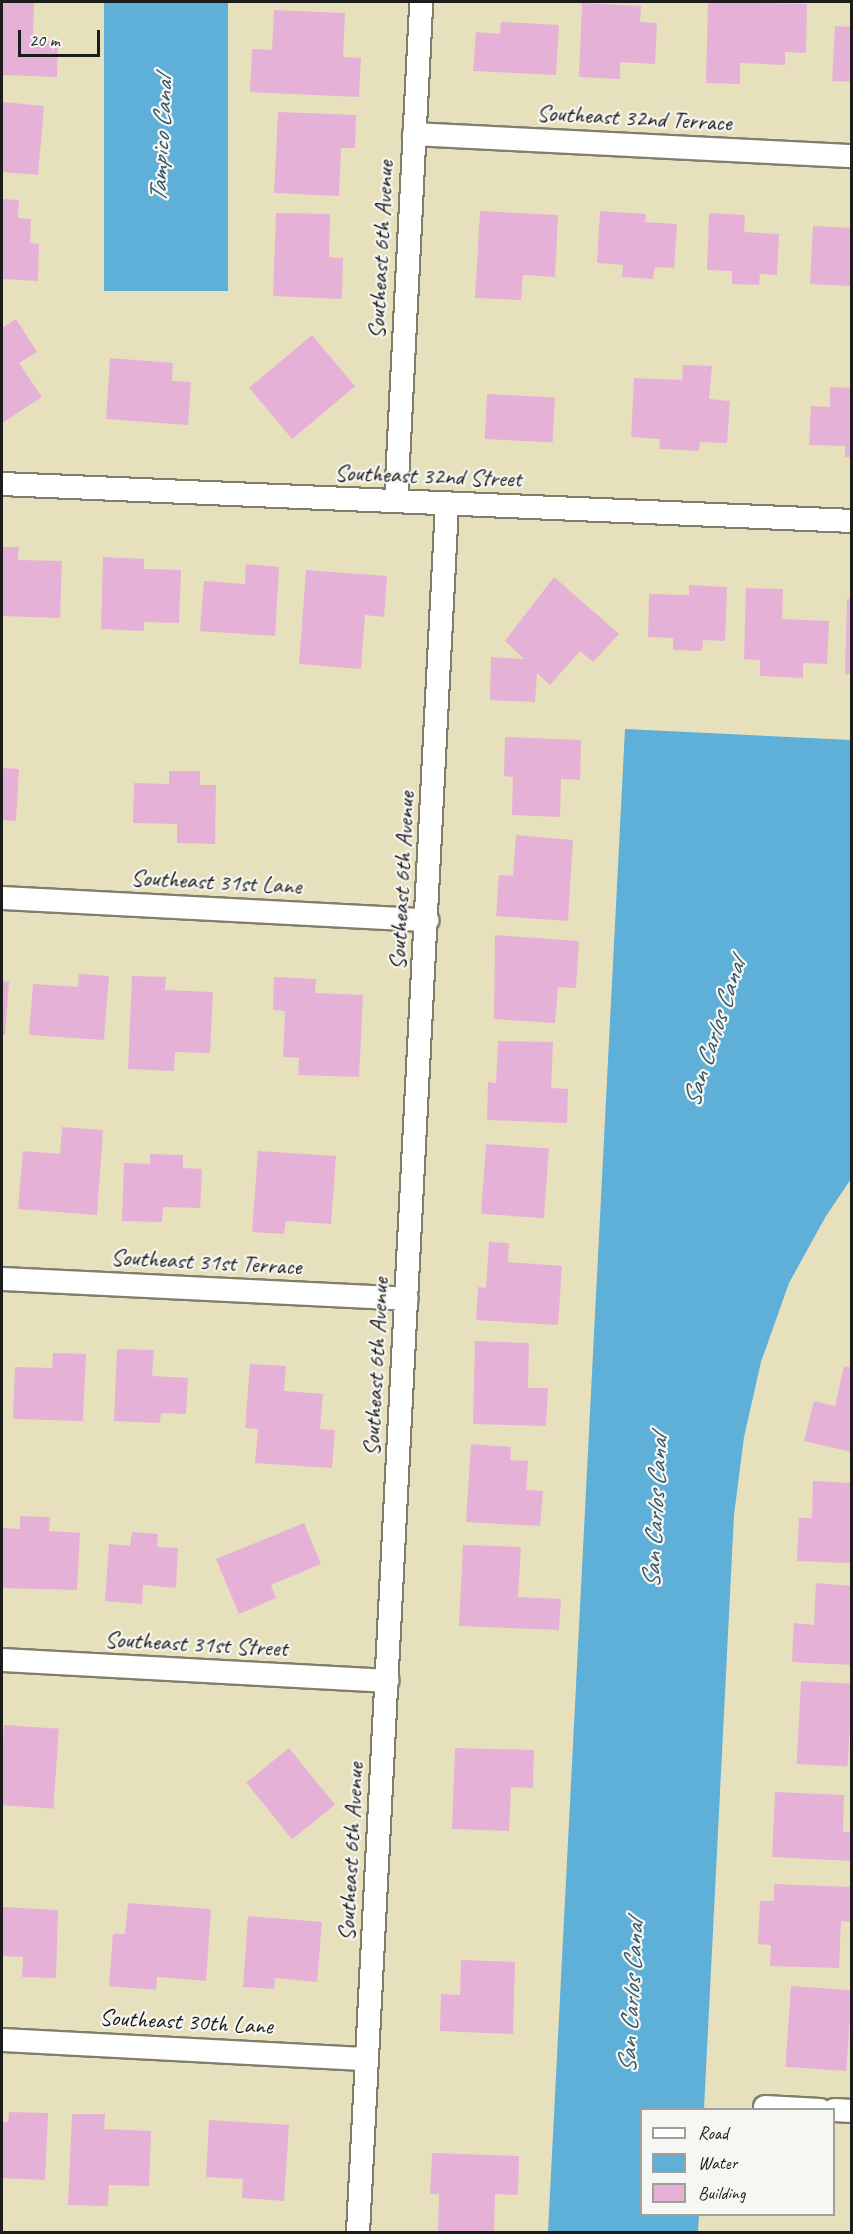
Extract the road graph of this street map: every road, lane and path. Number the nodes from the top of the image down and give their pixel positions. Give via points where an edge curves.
1 (421, 2) edge
2 (414, 134) junction
3 (852, 156) edge
4 (2, 484) edge
5 (396, 501) junction
6 (447, 503) junction
7 (852, 521) edge
8 (2, 898) edge
9 (427, 920) junction
10 (2, 1280) edge
11 (407, 1299) junction
12 (2, 1660) edge
13 (387, 1681) junction
14 (2, 2040) edge
15 (367, 2059) junction
16 (765, 2107) dead end
17 (792, 2108) edge
18 (835, 2110) edge
19 (852, 2111) edge
20 (358, 2232) edge

1 - 2 street, Southeast 6th Avenue
2 - 3 street, Southeast 32nd Terrace
2 - 5 street, Southeast 6th Avenue
4 - 5 street, Southeast 32nd Street
5 - 6 street, Southeast 32nd Street
6 - 7 street, Southeast 32nd Street
6 - 9 street, Southeast 6th Avenue
8 - 9 street, Southeast 31st Lane
9 - 11 street, Southeast 6th Avenue
10 - 11 street, Southeast 31st Terrace
11 - 13 street, Southeast 6th Avenue
12 - 13 street, Southeast 31st Street
13 - 15 street, Southeast 6th Avenue
14 - 15 street, Southeast 30th Lane
15 - 20 street, Southeast 6th Avenue
16 - 17 street
18 - 19 street

